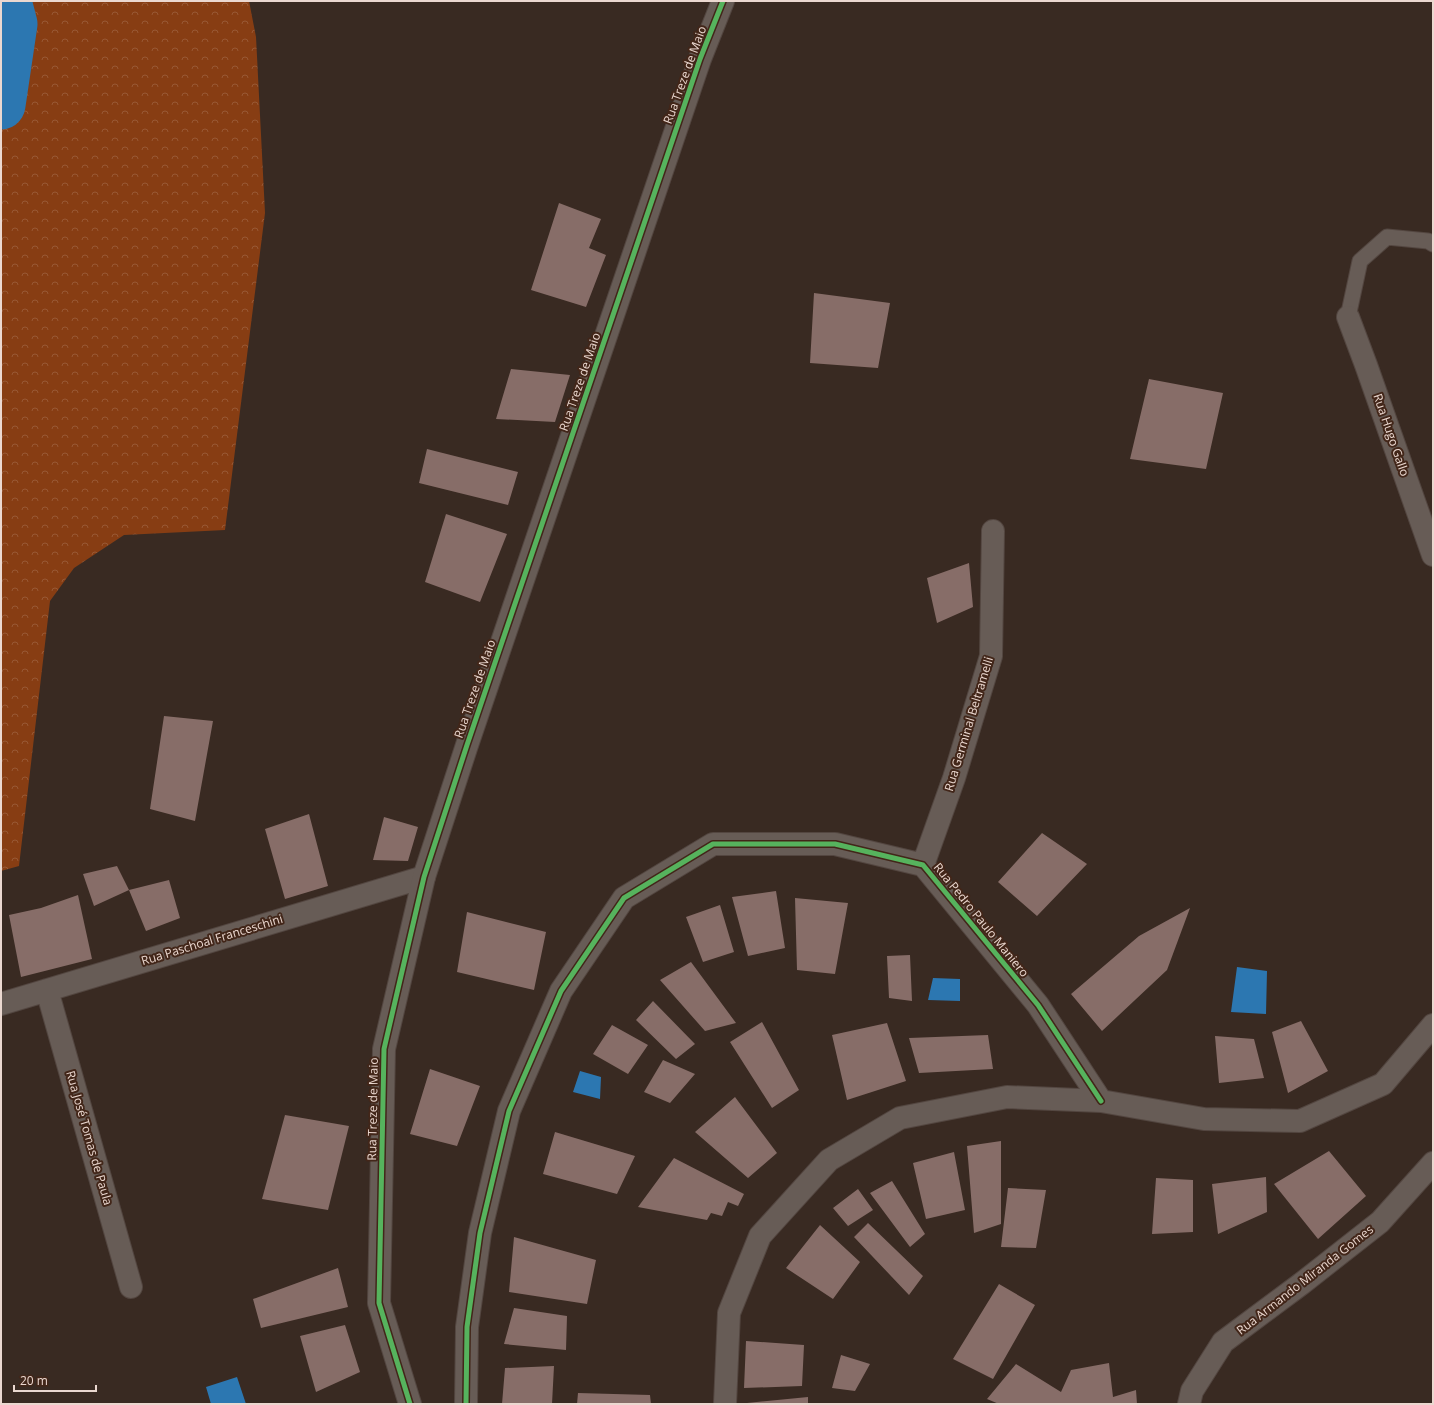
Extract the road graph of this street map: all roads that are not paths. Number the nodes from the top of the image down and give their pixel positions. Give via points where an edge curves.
1 (723, 1) edge
2 (1433, 244) edge
3 (1348, 317) joint
4 (993, 531) dead end
5 (1433, 555) edge
6 (923, 865) junction
7 (424, 877) junction
8 (47, 990) junction
9 (1, 1004) edge
10 (1433, 1025) edge
11 (1101, 1101) junction
12 (1433, 1163) edge
13 (131, 1287) dead end
14 (410, 1404) edge
15 (466, 1404) edge
16 (725, 1404) edge
17 (1189, 1404) edge

1 - 7 street, Rua Treze de Maio via 693,81
2 - 3 lane via 1428,241 1387,238 1360,261
3 - 5 street, Rua Hugo Gallo
4 - 6 street, Rua Germinal Beltramelli via 991,656 954,778
6 - 11 street, Rua Pedro Paulo Maniero via 1038,1005
6 - 15 street, Rua Pedro Paulo Maniero via 835,844 713,844 624,898 561,991 509,1111 480,1233 467,1327
7 - 8 street, Rua Paschoal Franceschini
7 - 14 street, Rua Treze de Maio via 384,1049 379,1303
8 - 9 street, Rua Paschoal Franceschini
8 - 13 street, Rua José Tomas de Paula
10 - 11 street via 1383,1084 1300,1120 1204,1118
11 - 16 street via 1007,1097 900,1118 829,1160 760,1236 729,1313
12 - 17 street, Rua Armando Miranda Gomes via 1380,1222 1224,1342 1192,1391

